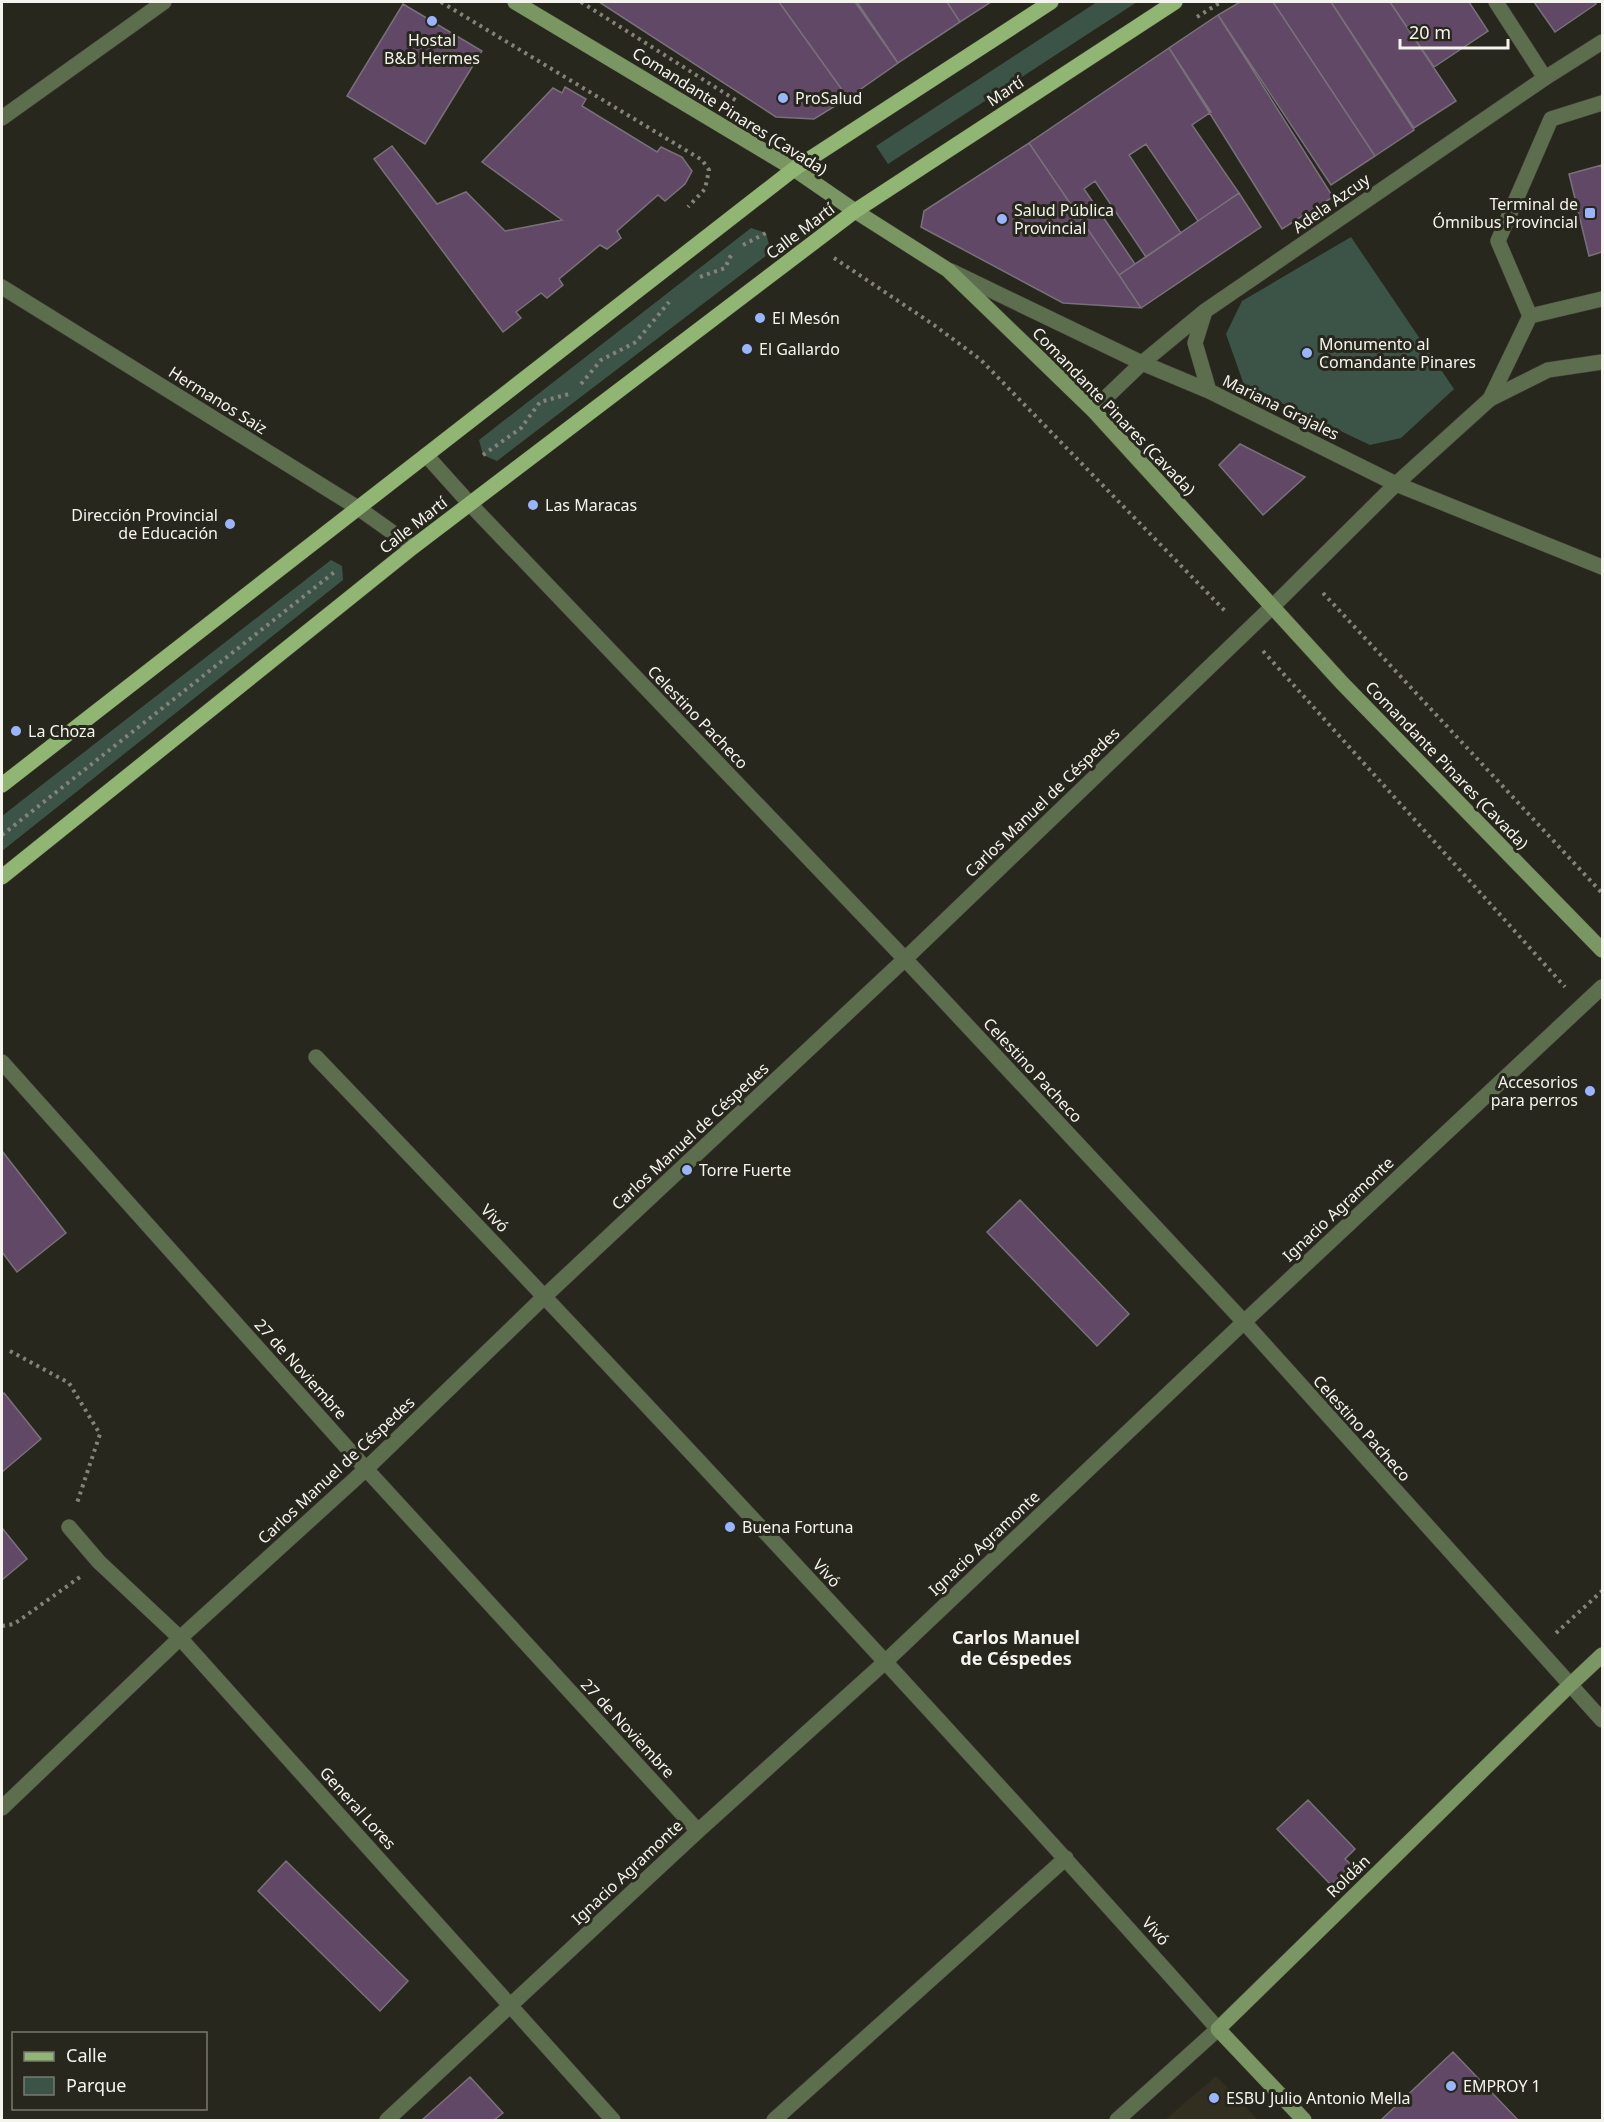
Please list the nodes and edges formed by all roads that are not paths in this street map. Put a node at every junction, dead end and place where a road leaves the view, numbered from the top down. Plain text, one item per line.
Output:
1 (164, 2) edge
2 (515, 2) edge
3 (1052, 2) edge
4 (1175, 2) edge
5 (1496, 2) edge
6 (1602, 42) edge
7 (1545, 78) junction
8 (1602, 103) edge
9 (2, 118) edge
10 (794, 170) junction
11 (855, 212) junction
12 (948, 270) junction
13 (2, 287) edge
14 (1602, 299) edge
15 (1205, 311) junction
16 (1530, 316) junction
17 (1602, 362) edge
18 (1142, 363) junction
19 (1209, 391) junction
20 (1490, 399) junction
21 (1093, 410) junction
22 (426, 455) junction
23 (1396, 483) junction
24 (470, 504) junction
25 (357, 508) junction
26 (413, 547) junction
27 (1602, 567) edge
28 (1273, 606) junction
29 (2, 785) edge
30 (2, 877) edge
31 (1602, 950) edge
32 (905, 959) junction
33 (1602, 987) edge
34 (316, 1057) dead end
35 (2, 1062) edge
36 (545, 1296) junction
37 (1244, 1323) junction
38 (366, 1469) junction
39 (69, 1527) road end
40 (180, 1638) junction
41 (1602, 1655) edge
42 (885, 1662) junction
43 (1570, 1685) junction
44 (1602, 1720) edge
45 (2, 1808) edge
46 (698, 1831) junction
47 (1066, 1858) junction
48 (511, 2005) junction
49 (1218, 2029) junction
50 (387, 2121) edge
51 (613, 2121) edge
52 (774, 2121) edge
53 (1117, 2121) edge
54 (1304, 2121) edge

1 - 9 street
2 - 10 main road, Comandante Pinares (Cavada)
3 - 10 main road
4 - 11 main road, Martí
5 - 7 street
6 - 7 street, Adela Azcuy
7 - 15 street, Adela Azcuy
8 - 16 street
10 - 11 main road, Comandante Pinares (Cavada)
10 - 22 main road
11 - 12 main road, Comandante Pinares (Cavada)
11 - 24 main road, Calle Martí
12 - 18 street, Mariana Grajales
12 - 21 main road, Comandante Pinares (Cavada)
13 - 25 street, Hermanos Saiz
14 - 16 street
15 - 18 street, Adela Azcuy
15 - 19 street
16 - 20 street
17 - 20 street
18 - 19 street, Mariana Grajales
18 - 21 street, Adela Azcuy
19 - 23 street, Mariana Grajales
20 - 23 street, Carlos Manuel de Céspedes
21 - 28 main road, Comandante Pinares (Cavada)
22 - 24 street, Celestino Pacheco
22 - 25 main road
23 - 27 street, Mariana Grajales
23 - 28 street, Carlos Manuel de Céspedes
24 - 26 main road, Calle Martí
24 - 32 street, Celestino Pacheco
25 - 26 street, Hermanos Saiz
25 - 29 main road
26 - 30 main road, Calle Martí
28 - 31 main road, Comandante Pinares (Cavada)
28 - 32 street, Carlos Manuel de Céspedes
32 - 36 street, Carlos Manuel de Céspedes
32 - 37 street, Celestino Pacheco
33 - 37 street, Ignacio Agramonte
34 - 36 street, Vivó
35 - 38 street, 27 de Noviembre
36 - 38 street, Carlos Manuel de Céspedes
36 - 42 street, Vivó
37 - 42 street, Ignacio Agramonte
37 - 43 street, Celestino Pacheco
38 - 40 street, Carlos Manuel de Céspedes
38 - 46 street, 27 de Noviembre
39 - 40 street, General Lores
40 - 45 street, Carlos Manuel de Céspedes
40 - 48 street, General Lores
41 - 43 main road, Roldán
42 - 46 street, Ignacio Agramonte
42 - 47 street, Vivó
43 - 44 street, Celestino Pacheco
43 - 49 main road, Roldán
46 - 48 street, Ignacio Agramonte
47 - 49 street, Vivó
47 - 52 street
48 - 50 street, Ignacio Agramonte
48 - 51 street, General Lores
49 - 53 street, Roldán
49 - 54 main road, Vivó

